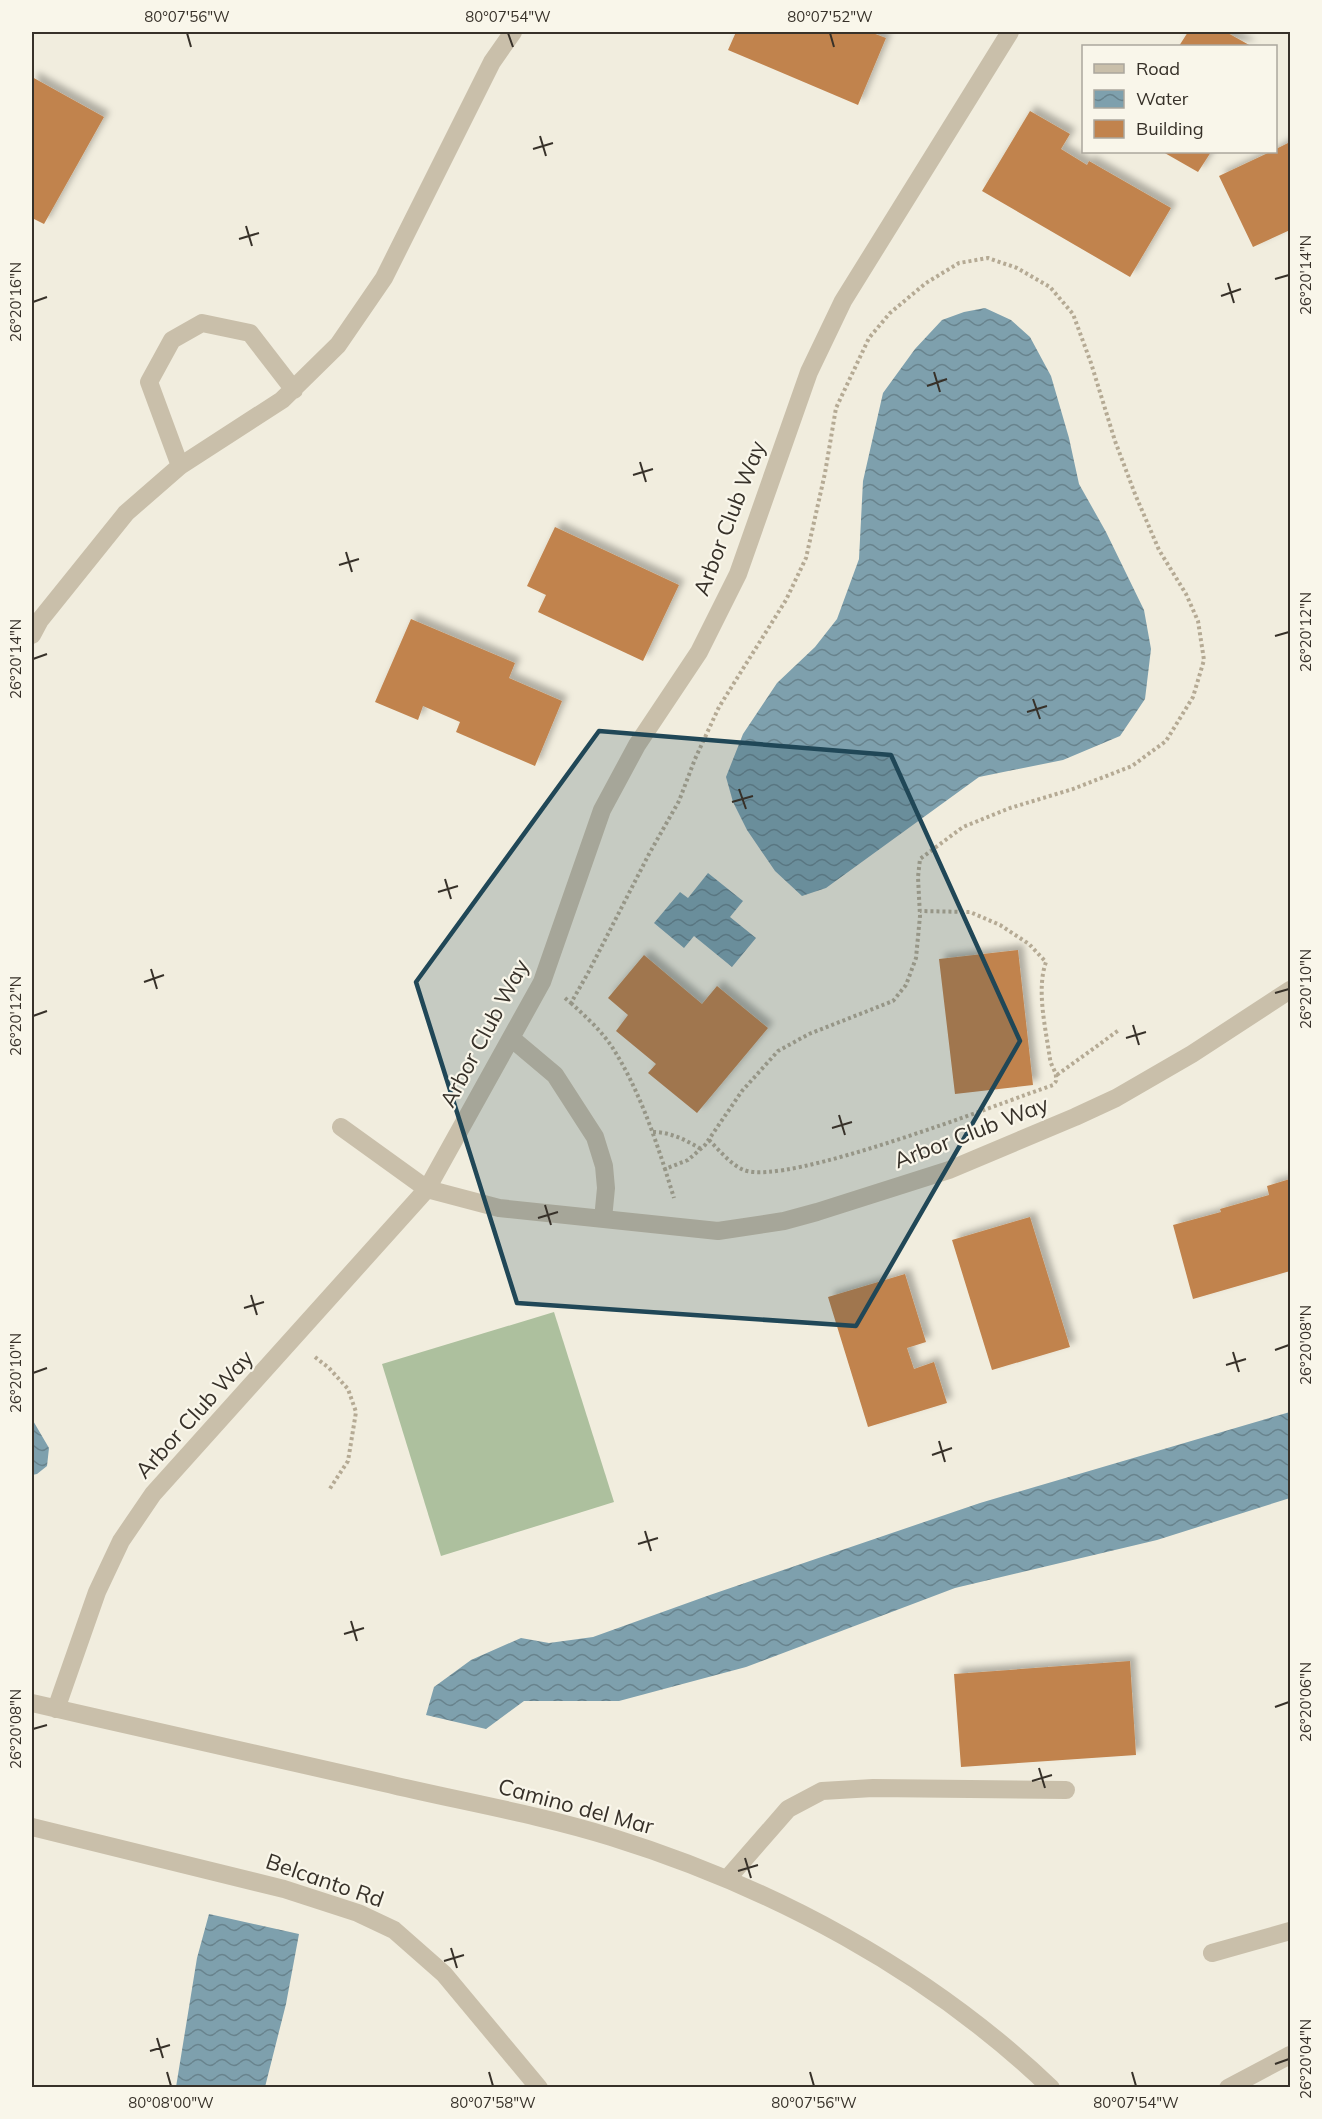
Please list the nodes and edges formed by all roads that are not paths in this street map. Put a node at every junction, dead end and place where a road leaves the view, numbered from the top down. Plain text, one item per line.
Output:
1 (513, 32) edge
2 (1010, 32) edge
3 (294, 390) junction
4 (180, 465) junction
5 (32, 635) edge
6 (1290, 990) edge
7 (511, 1038) junction
8 (342, 1127) dead end
9 (427, 1189) junction
10 (603, 1219) junction
11 (32, 1703) edge
12 (56, 1709) junction
13 (1066, 1790) dead end
14 (32, 1827) edge
15 (727, 1879) junction
16 (1290, 1931) edge
17 (1212, 1953) dead end
18 (1290, 2055) edge
19 (539, 2088) edge
20 (1051, 2088) edge
21 (1228, 2088) edge

1 - 3 street
2 - 7 street, Arbor Club Way
3 - 4 street
3 - 4 street
4 - 5 street
6 - 10 street, Arbor Club Way
7 - 9 street, Arbor Club Way
7 - 10 street
8 - 9 street
9 - 10 street, Arbor Club Way
9 - 12 street, Arbor Club Way
11 - 12 street, Camino del Mar
12 - 15 street, Camino del Mar
13 - 15 street
14 - 19 street, Belcanto Rd
15 - 20 street, Camino del Mar
16 - 17 street
18 - 21 street

